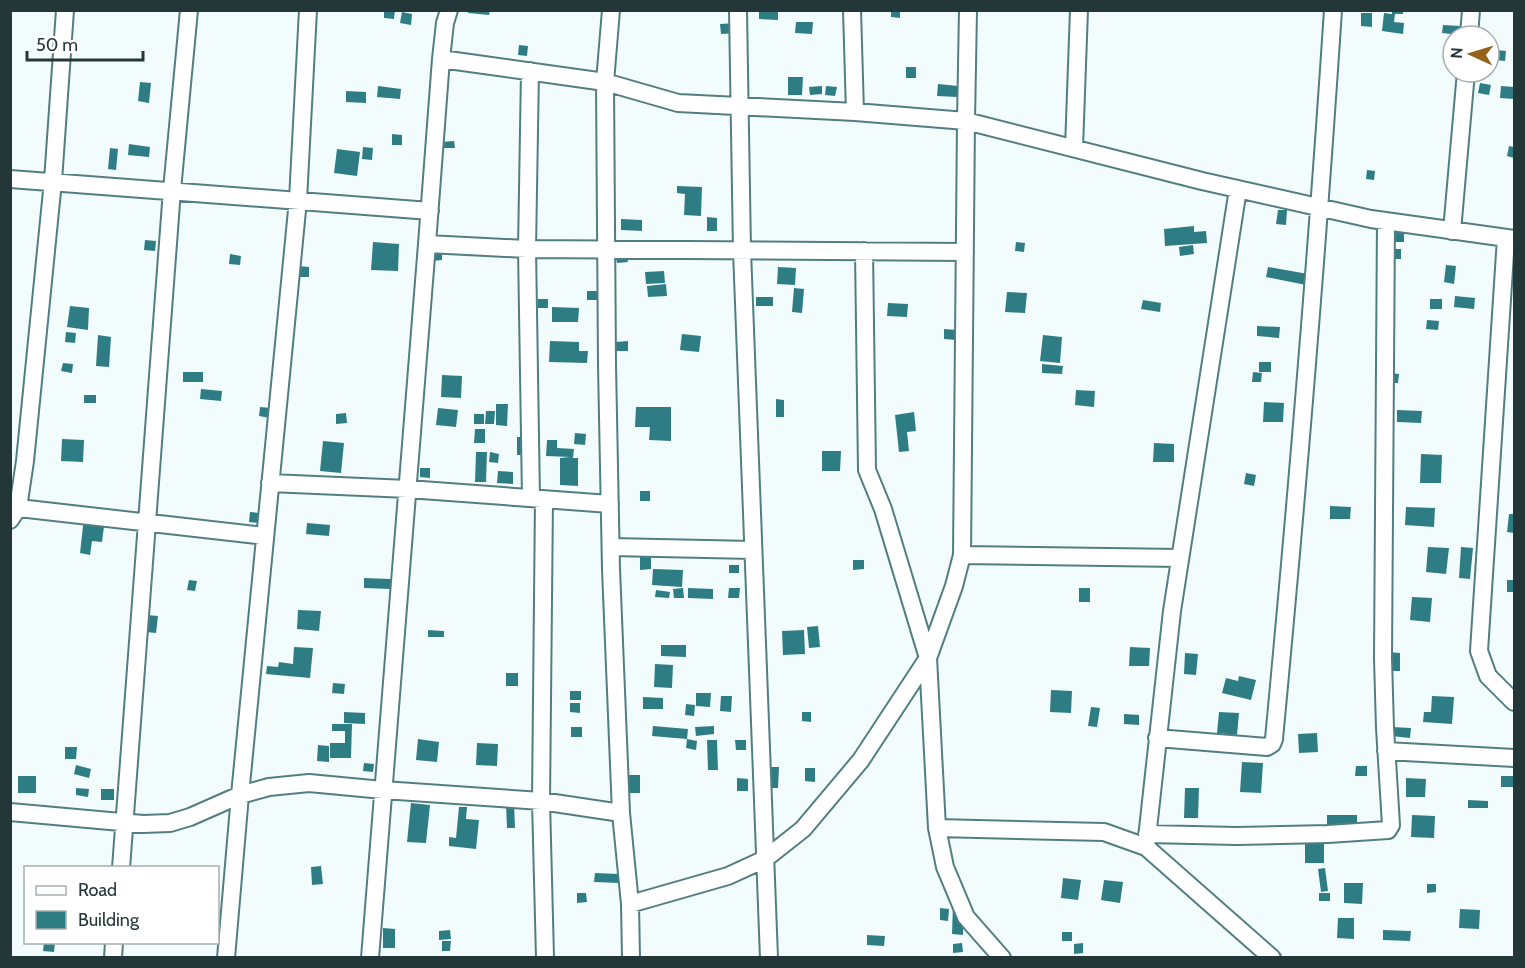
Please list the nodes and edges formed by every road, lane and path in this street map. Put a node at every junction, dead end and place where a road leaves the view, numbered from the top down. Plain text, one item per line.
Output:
1 (65, 10) edge
2 (189, 10) edge
3 (308, 10) edge
4 (449, 10) edge
5 (610, 10) edge
6 (738, 10) edge
7 (852, 10) edge
8 (968, 10) edge
9 (1079, 10) edge
10 (1333, 10) edge
11 (441, 59) junction
12 (530, 71) junction
13 (605, 82) junction
14 (1465, 84) edge
15 (739, 105) junction
16 (855, 112) junction
17 (966, 121) junction
18 (1074, 148) junction
19 (10, 179) edge
20 (53, 181) junction
21 (1238, 189) junction
22 (172, 190) junction
23 (297, 200) junction
24 (1320, 207) junction
25 (430, 211) junction
26 (1386, 221) junction
27 (1452, 231) junction
28 (1510, 239) edge
29 (427, 244) junction
30 (527, 249) junction
31 (606, 250) junction
32 (742, 251) junction
33 (864, 251) junction
34 (965, 252) junction
35 (270, 483) junction
36 (408, 489) junction
37 (538, 498) junction
38 (610, 504) junction
39 (13, 511) edge
40 (147, 521) junction
41 (265, 536) junction
42 (611, 547) junction
43 (753, 550) junction
44 (962, 555) junction
45 (1180, 558) junction
46 (928, 658) junction
47 (1515, 702) edge
48 (1158, 738) junction
49 (1386, 751) junction
50 (1515, 758) edge
51 (384, 790) junction
52 (240, 795) junction
53 (541, 801) junction
54 (10, 812) edge
55 (621, 813) junction
56 (125, 822) junction
57 (937, 828) junction
58 (1146, 840) junction
59 (765, 859) junction
60 (121, 866) edge
61 (630, 904) junction
62 (629, 955) edge
63 (226, 957) edge
64 (370, 957) edge
65 (545, 957) edge
66 (769, 957) edge
67 (1002, 957) edge
68 (1272, 957) edge

1 - 20 street
2 - 22 street
3 - 23 street
4 - 11 street
5 - 13 street
6 - 15 street
7 - 16 street
8 - 17 street
9 - 18 street
10 - 24 street
11 - 12 street
11 - 25 street
12 - 13 street
12 - 30 street
13 - 15 street
13 - 31 street
14 - 27 street
15 - 16 street
15 - 32 street
16 - 17 street
17 - 18 street
17 - 34 street
18 - 21 street
19 - 20 street
20 - 22 street
20 - 39 street
21 - 24 street
21 - 45 street
22 - 23 street
22 - 40 street
23 - 25 street
23 - 35 street
24 - 26 street
24 - 48 street
25 - 29 street
26 - 27 street
26 - 49 street
27 - 28 street
28 - 47 street
29 - 30 street
29 - 36 street
30 - 31 street
30 - 37 street
31 - 32 street
31 - 38 street
32 - 33 street
32 - 43 street
33 - 34 street
33 - 46 street
34 - 44 street
35 - 36 street
35 - 41 street
36 - 37 street
36 - 51 street
37 - 38 street
37 - 53 street
38 - 42 street
39 - 40 street
40 - 41 street
40 - 56 street
41 - 52 street
42 - 43 street
42 - 55 street
43 - 59 street
44 - 45 street
44 - 46 street
45 - 48 street
46 - 57 street
46 - 59 street
48 - 58 street
49 - 50 street
49 - 58 street
51 - 52 street
51 - 53 street
51 - 64 street
52 - 56 street
52 - 63 street
53 - 55 street
53 - 65 street
54 - 56 street
55 - 61 street
56 - 60 street
57 - 58 street
57 - 67 street
58 - 68 street
59 - 61 street
59 - 66 street
61 - 62 street

